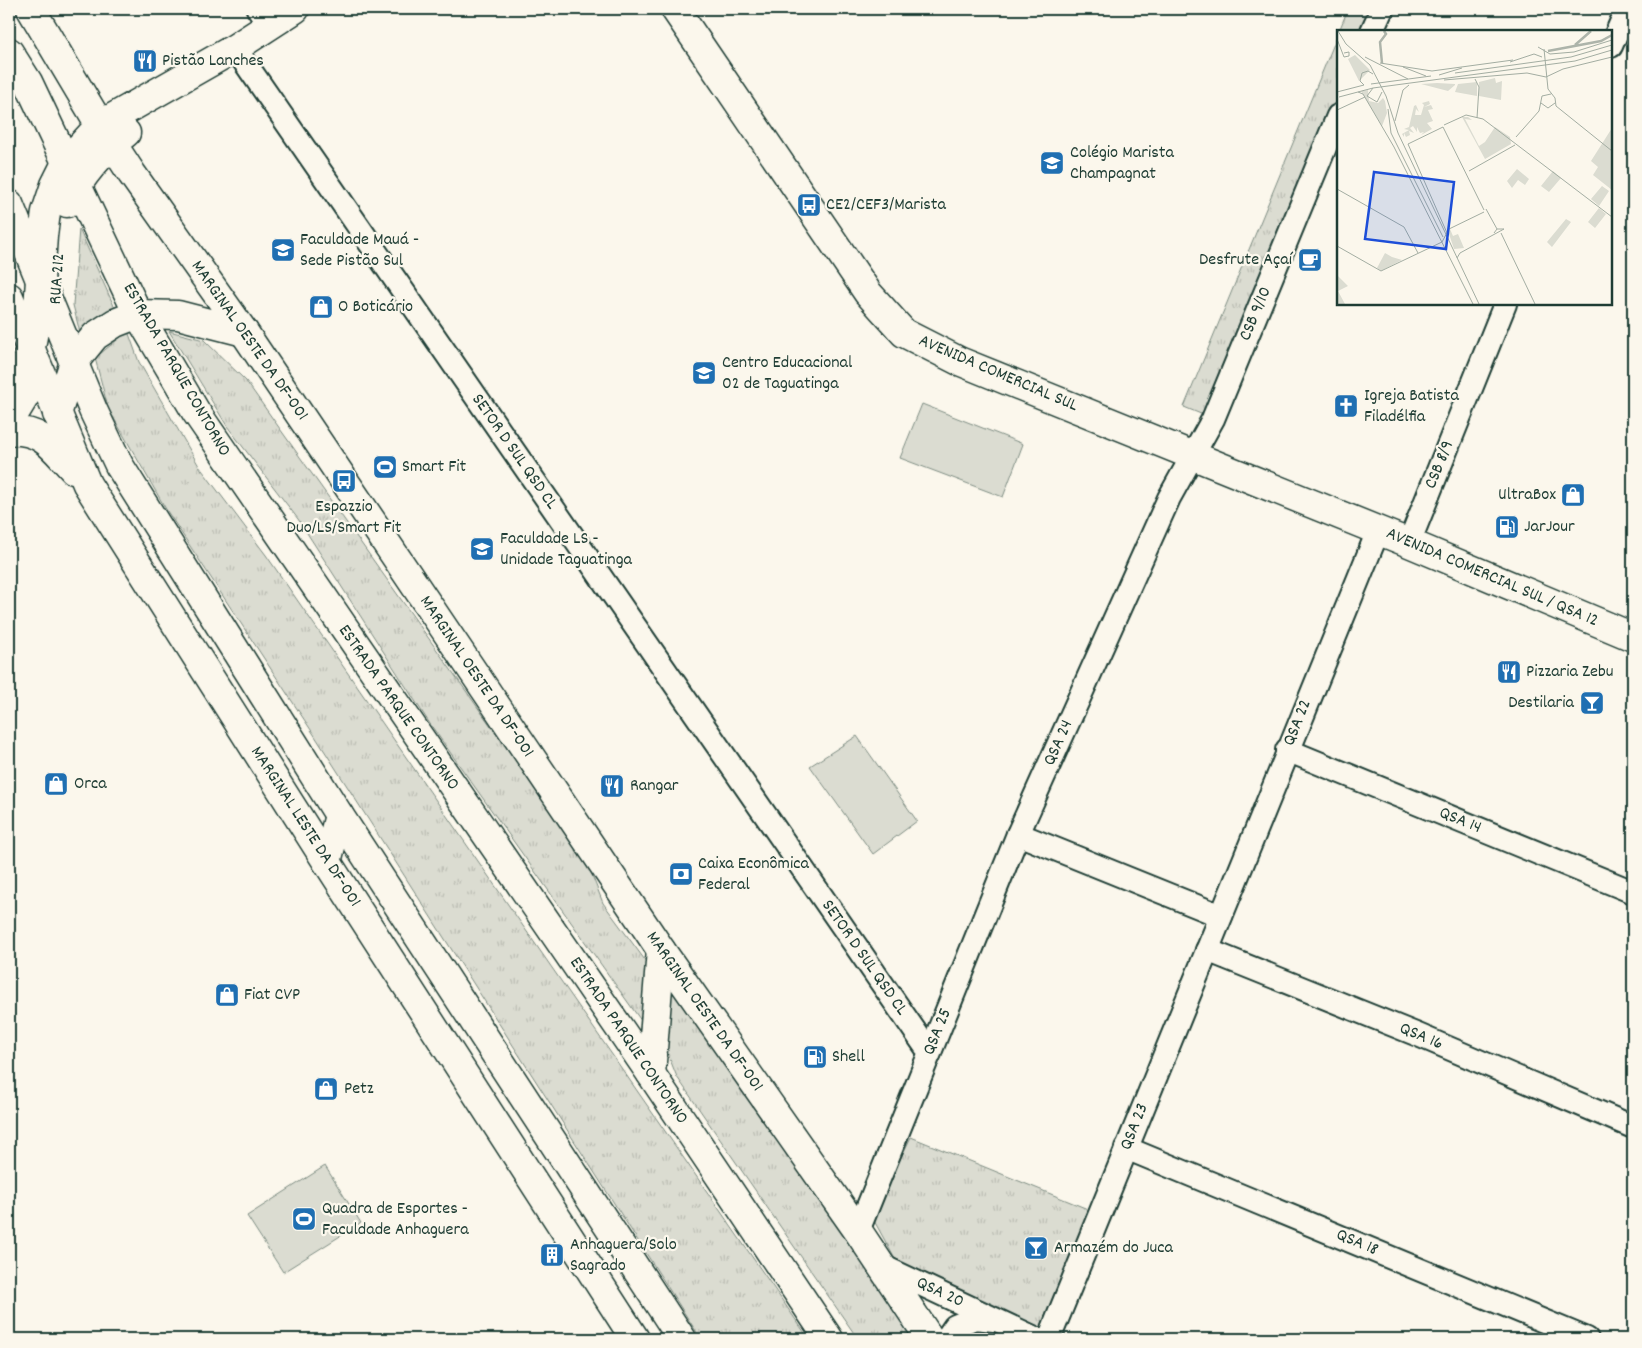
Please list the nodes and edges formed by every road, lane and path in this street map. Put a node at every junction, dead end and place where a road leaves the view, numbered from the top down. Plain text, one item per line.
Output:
1 (30, 9) edge
2 (295, 9) edge
3 (675, 9) edge
4 (1382, 9) edge
5 (1627, 9) edge
6 (264, 17) edge
7 (1372, 30) edge
8 (1612, 44) edge
9 (235, 48) junction
10 (9, 52) edge
11 (1336, 130) edge
12 (106, 134) junction
13 (72, 172) junction
14 (9, 204) edge
15 (41, 280) junction
16 (9, 297) edge
17 (1504, 305) edge
18 (55, 314) junction
19 (138, 314) junction
20 (244, 332) junction
21 (35, 359) junction
22 (74, 362) junction
23 (9, 396) edge
24 (57, 414) junction
25 (9, 419) edge
26 (9, 431) edge
27 (1193, 456) junction
28 (87, 484) junction
29 (1378, 531) junction
30 (1409, 543) junction
31 (1633, 637) edge
32 (1287, 750) junction
33 (339, 815) junction
34 (1018, 834) junction
35 (327, 862) junction
36 (1633, 892) edge
37 (1221, 916) junction
38 (661, 950) junction
39 (1207, 950) junction
40 (930, 1053) junction
41 (651, 1074) junction
42 (1633, 1127) edge
43 (1126, 1148) junction
44 (858, 1231) junction
45 (882, 1266) junction
46 (997, 1320) junction
47 (635, 1339) edge
48 (682, 1339) edge
49 (830, 1339) edge
50 (930, 1339) edge
51 (946, 1339) edge
52 (1037, 1339) edge
53 (1049, 1339) edge
54 (1587, 1339) edge

1 - 12 main road, MARGINAL OESTE DA DF-001
2 - 6 main road, RUA 212
3 - 27 main road, AVENIDA COMERCIAL SUL
4 - 7 street
5 - 8 street
6 - 9 main road, RUA 212
9 - 12 main road, RUA 212
9 - 40 street, SETOR D SUL QSD CL
10 - 13 main road, ESTRADA PARQUE CONTORNO
11 - 27 street, CSB 9/10
12 - 13 main road, RUA 212
12 - 20 main road, MARGINAL OESTE DA DF-001
13 - 15 main road, RUA 212
13 - 18 main road, RUA 212
13 - 19 main road, ESTRADA PARQUE CONTORNO
14 - 15 main road
15 - 18 main road
15 - 21 main road, RUA 212
16 - 21 main road, MARGINAL LESTE DA DF-001
17 - 30 street, CSB 8/9
18 - 21 main road, RUA 212
18 - 22 main road
19 - 20 main road
19 - 22 main road
19 - 41 main road, ESTRADA PARQUE CONTORNO
20 - 38 main road, MARGINAL OESTE DA DF-001
21 - 23 main road, RUA 212
21 - 24 main road, MARGINAL LESTE DA DF-001
21 - 25 main road, RUA 212
22 - 24 main road
22 - 33 main road
24 - 28 main road, MARGINAL LESTE DA DF-001
26 - 28 main road
27 - 29 main road, AVENIDA COMERCIAL SUL
27 - 34 street, QSA 24
28 - 35 main road, MARGINAL LESTE DA DF-001
29 - 30 main road, AVENIDA COMERCIAL SUL / QSA 12
29 - 32 street, QSA 22
30 - 31 main road, AVENIDA COMERCIAL SUL / QSA 12
32 - 36 street, QSA 14
32 - 37 street, QSA 22
33 - 35 main road
33 - 48 main road
34 - 37 street
34 - 40 street, QSA 25
35 - 47 main road, MARGINAL LESTE DA DF-001
37 - 39 street, QSA 23
38 - 41 main road
38 - 44 main road, MARGINAL OESTE DA DF-001
39 - 42 street, QSA 16
39 - 43 street, QSA 23
40 - 44 street, QSA 25
41 - 49 main road, ESTRADA PARQUE CONTORNO
43 - 53 street, QSA 23
43 - 54 street, QSA 18
44 - 45 main road, MARGINAL OESTE DA DF-001
45 - 46 street, QSA 20
45 - 50 main road, MARGINAL OESTE DA DF-001
46 - 51 street, QSA 20
46 - 52 street, QSA 20

